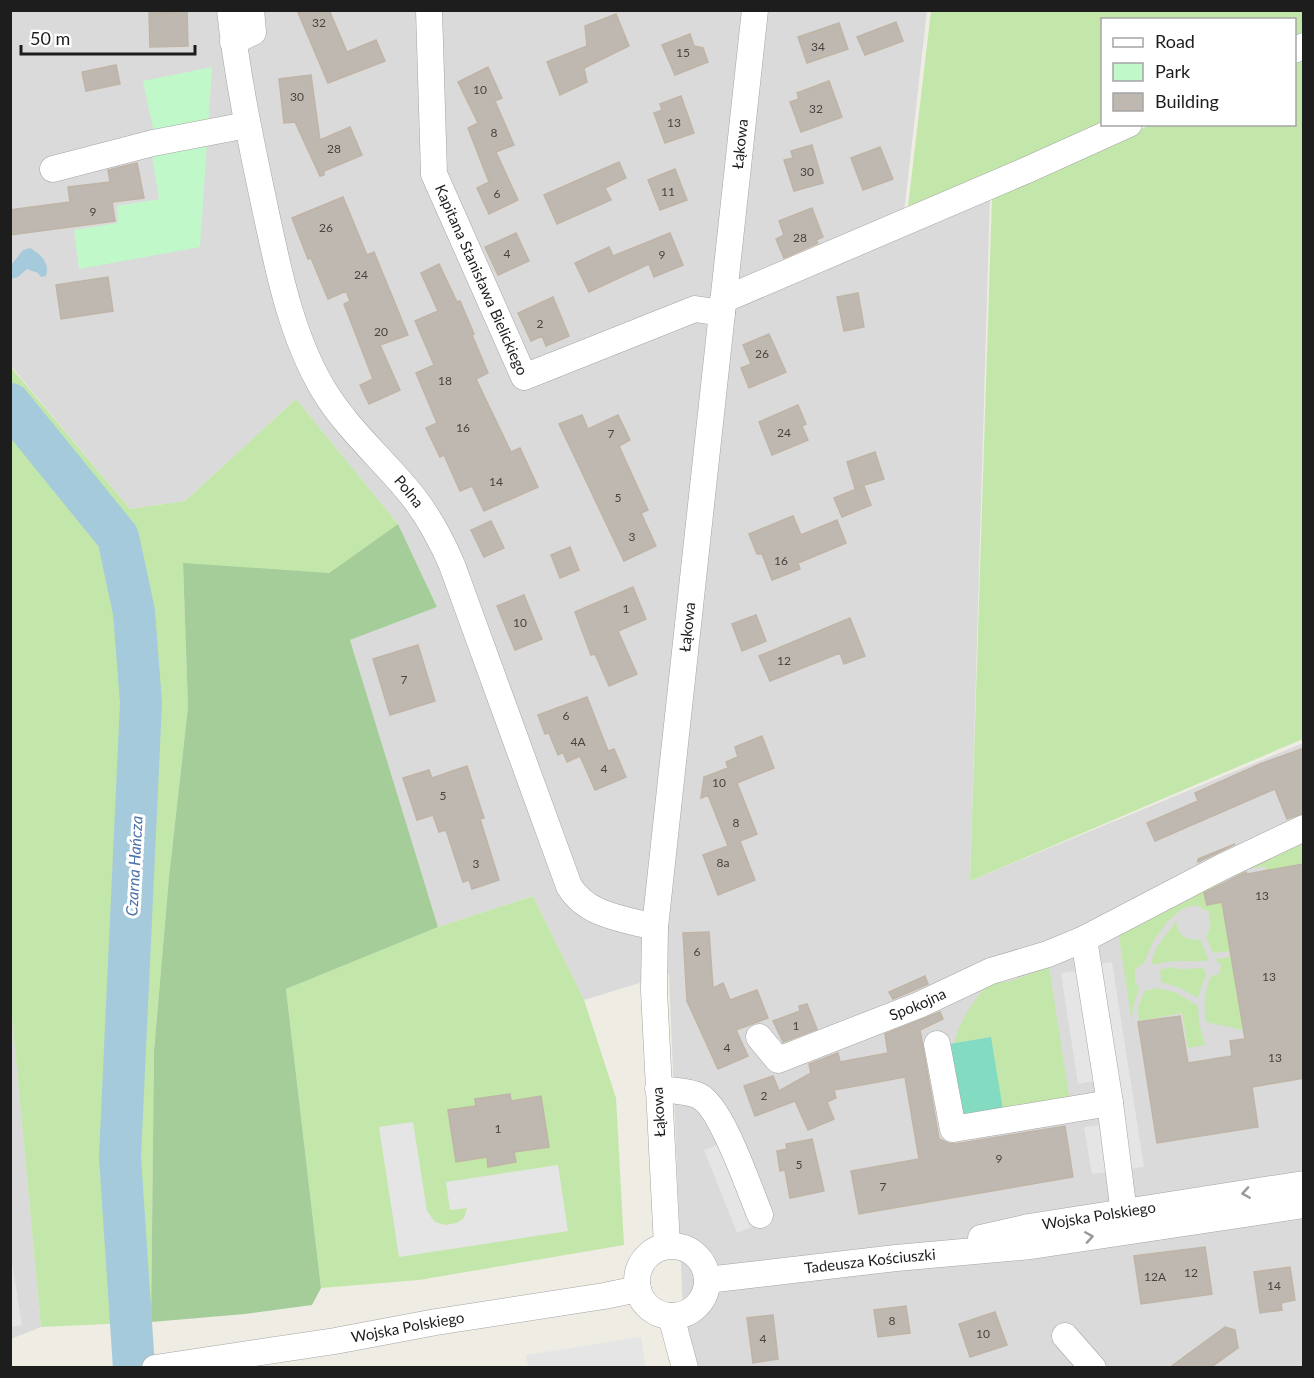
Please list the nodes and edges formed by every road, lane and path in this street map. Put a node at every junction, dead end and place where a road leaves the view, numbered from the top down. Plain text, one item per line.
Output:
1 (230, 10) edge
2 (251, 10) edge
3 (429, 10) edge
4 (755, 10) edge
5 (233, 42) junction
6 (247, 125) junction
7 (1124, 126) edge
8 (53, 169) dead end
9 (723, 307) junction
10 (1304, 828) edge
11 (655, 927) junction
12 (1084, 939) junction
13 (759, 1037) dead end
14 (937, 1044) dead end
15 (658, 1089) junction
16 (1110, 1103) junction
17 (1304, 1184) edge
18 (1304, 1205) edge
19 (1124, 1213) junction
20 (760, 1215) dead end
21 (667, 1246) junction
22 (1031, 1246) joint
23 (896, 1258) junction
24 (707, 1280) junction
25 (638, 1288) junction
26 (671, 1316) junction
27 (1065, 1336) dead end
28 (251, 1361) edge
29 (167, 1366) edge
30 (685, 1368) edge
31 (1093, 1368) edge

1 - 5 street, Polna
2 - 5 street
3 - 9 street, Kapitana Stanisława Bielickiego
4 - 9 street, Łąkowa
5 - 6 street, Polna
6 - 8 street
6 - 11 street, Polna
7 - 9 street
9 - 11 street, Łąkowa
10 - 12 street, Spokojna
11 - 15 street, Łąkowa
12 - 13 street, Spokojna
12 - 16 street
14 - 16 street
15 - 20 street
15 - 21 street, Łąkowa
16 - 19 street
17 -> 19 street, Wojska Polskiego
22 -> 18 street, Wojska Polskiego
19 - 23 street, Wojska Polskiego
21 - 24 street
21 - 25 street
22 - 23 street, Tadeusza Kościuszki
23 - 24 street, Tadeusza Kościuszki
24 - 26 street
25 - 26 street
25 - 28 street, Wojska Polskiego
26 - 30 street
27 - 31 street
28 - 29 street, Wojska Polskiego

